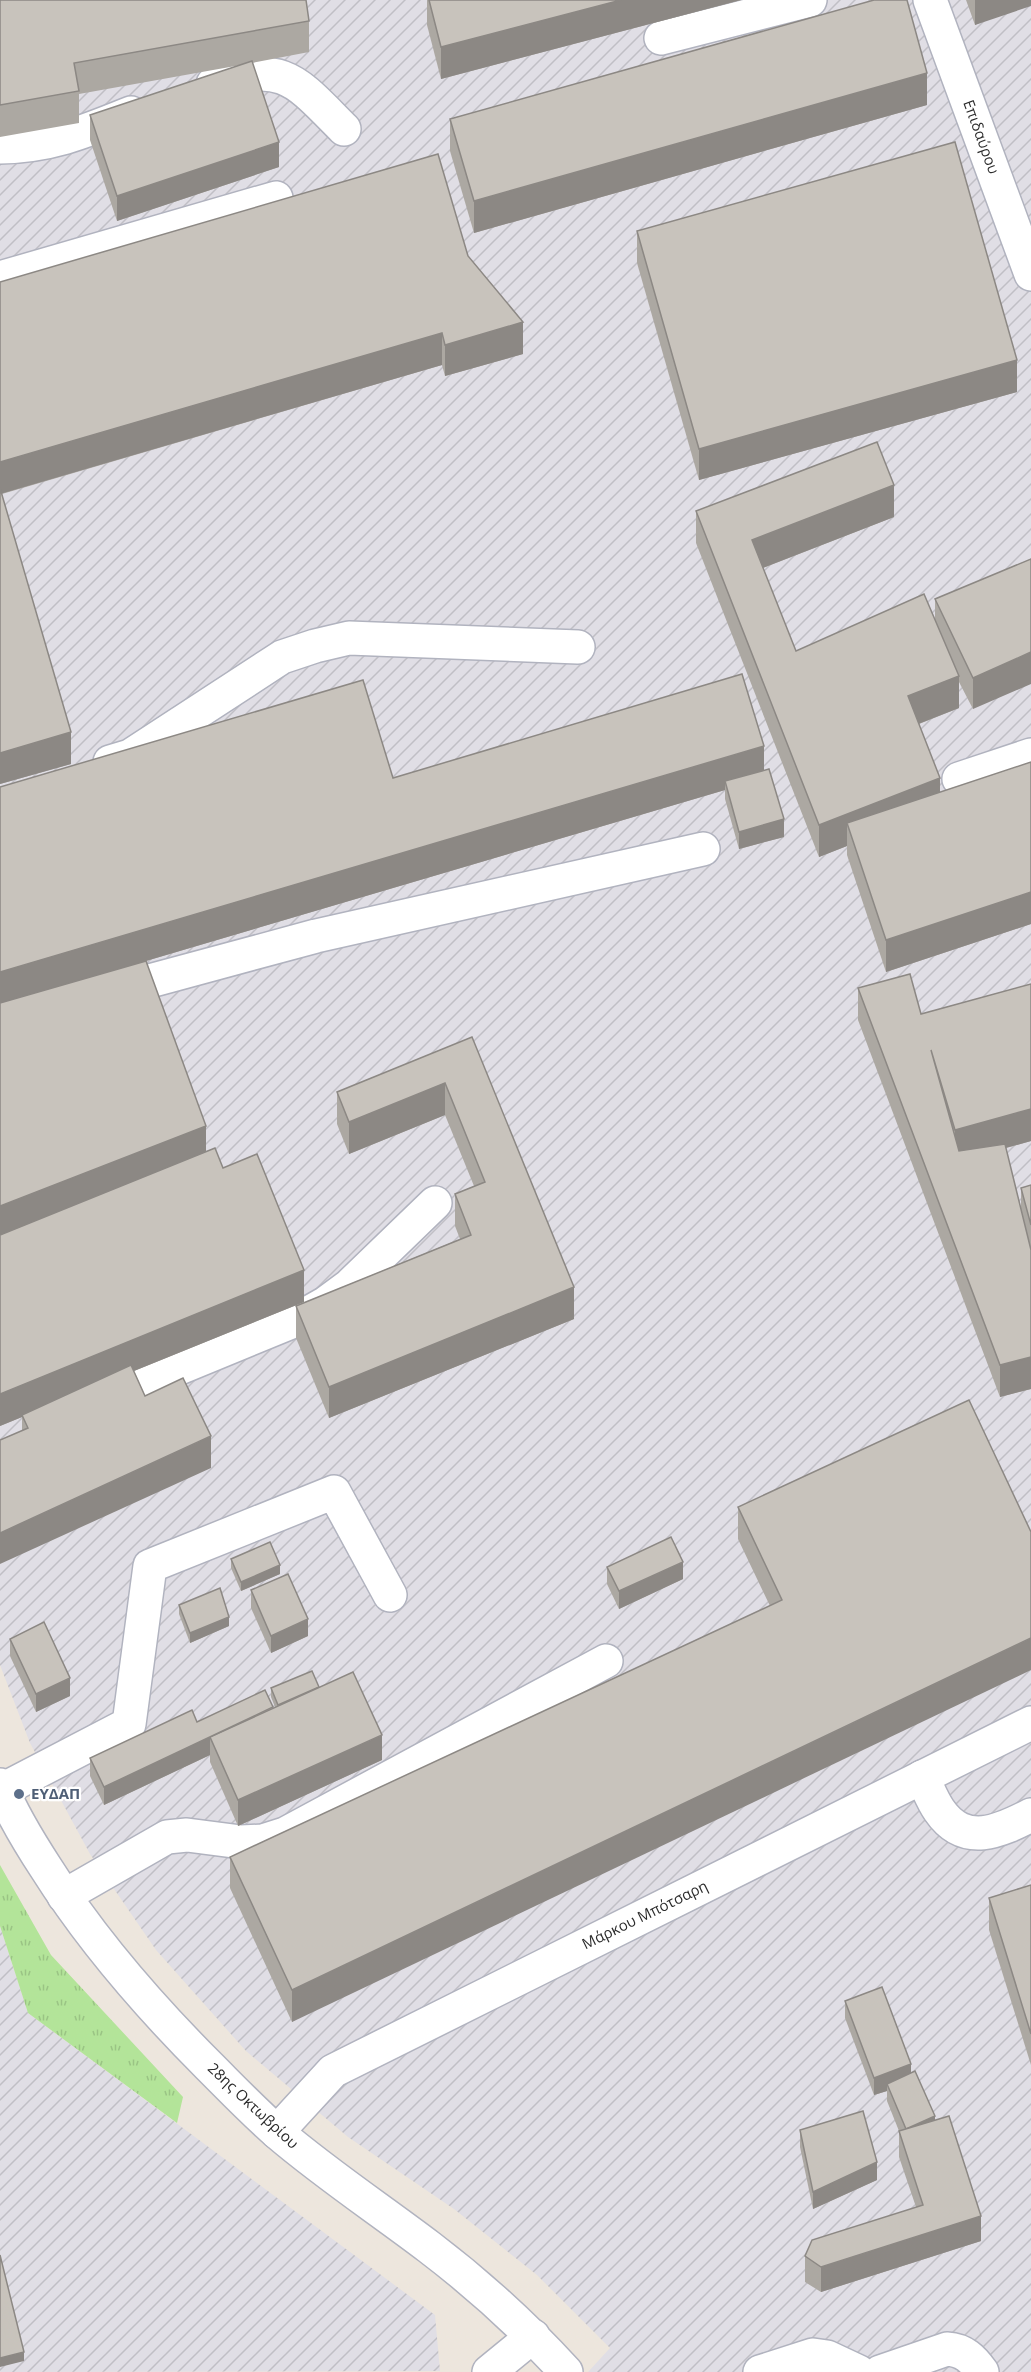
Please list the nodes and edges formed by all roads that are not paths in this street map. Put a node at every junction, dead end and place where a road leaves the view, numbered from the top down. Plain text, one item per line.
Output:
1 (810, 0) edge
2 (930, 0) edge
3 (660, 38) dead end
4 (186, 93) edge
5 (154, 104) edge
6 (344, 129) dead end
7 (0, 147) edge
8 (276, 198) dead end
9 (1031, 274) edge
10 (0, 278) edge
11 (578, 647) dead end
12 (1031, 755) edge
13 (87, 770) edge
14 (959, 779) dead end
15 (703, 849) dead end
16 (78, 1000) edge
17 (435, 1203) dead end
18 (77, 1410) edge
19 (390, 1595) dead end
20 (606, 1661) dead end
21 (1031, 1723) edge
22 (922, 1777) junction
23 (1, 1787) edge
24 (1031, 1815) edge
25 (64, 1896) junction
26 (277, 2132) junction
27 (533, 2336) junction
28 (489, 2372) edge
29 (566, 2372) edge
30 (760, 2372) edge
31 (859, 2372) edge
32 (880, 2372) edge
33 (982, 2372) edge

1 - 3 street
2 - 9 street, Επιδαύρου
4 - 6 street
5 - 7 street
8 - 10 street
11 - 13 street
12 - 14 street
15 - 16 street
17 - 18 street
19 - 23 street
20 - 25 street
21 - 22 street, Μάρκου Μπότσαρη
22 - 24 street
22 - 26 street, Μάρκου Μπότσαρη
23 - 25 street, 28ης Οκτωβρίου
25 - 26 street, 28ης Οκτωβρίου
26 - 27 street, 28ης Οκτωβρίου
27 - 28 street
27 - 29 street, 28ης Οκτωβρίου
30 - 31 street
32 - 33 street

